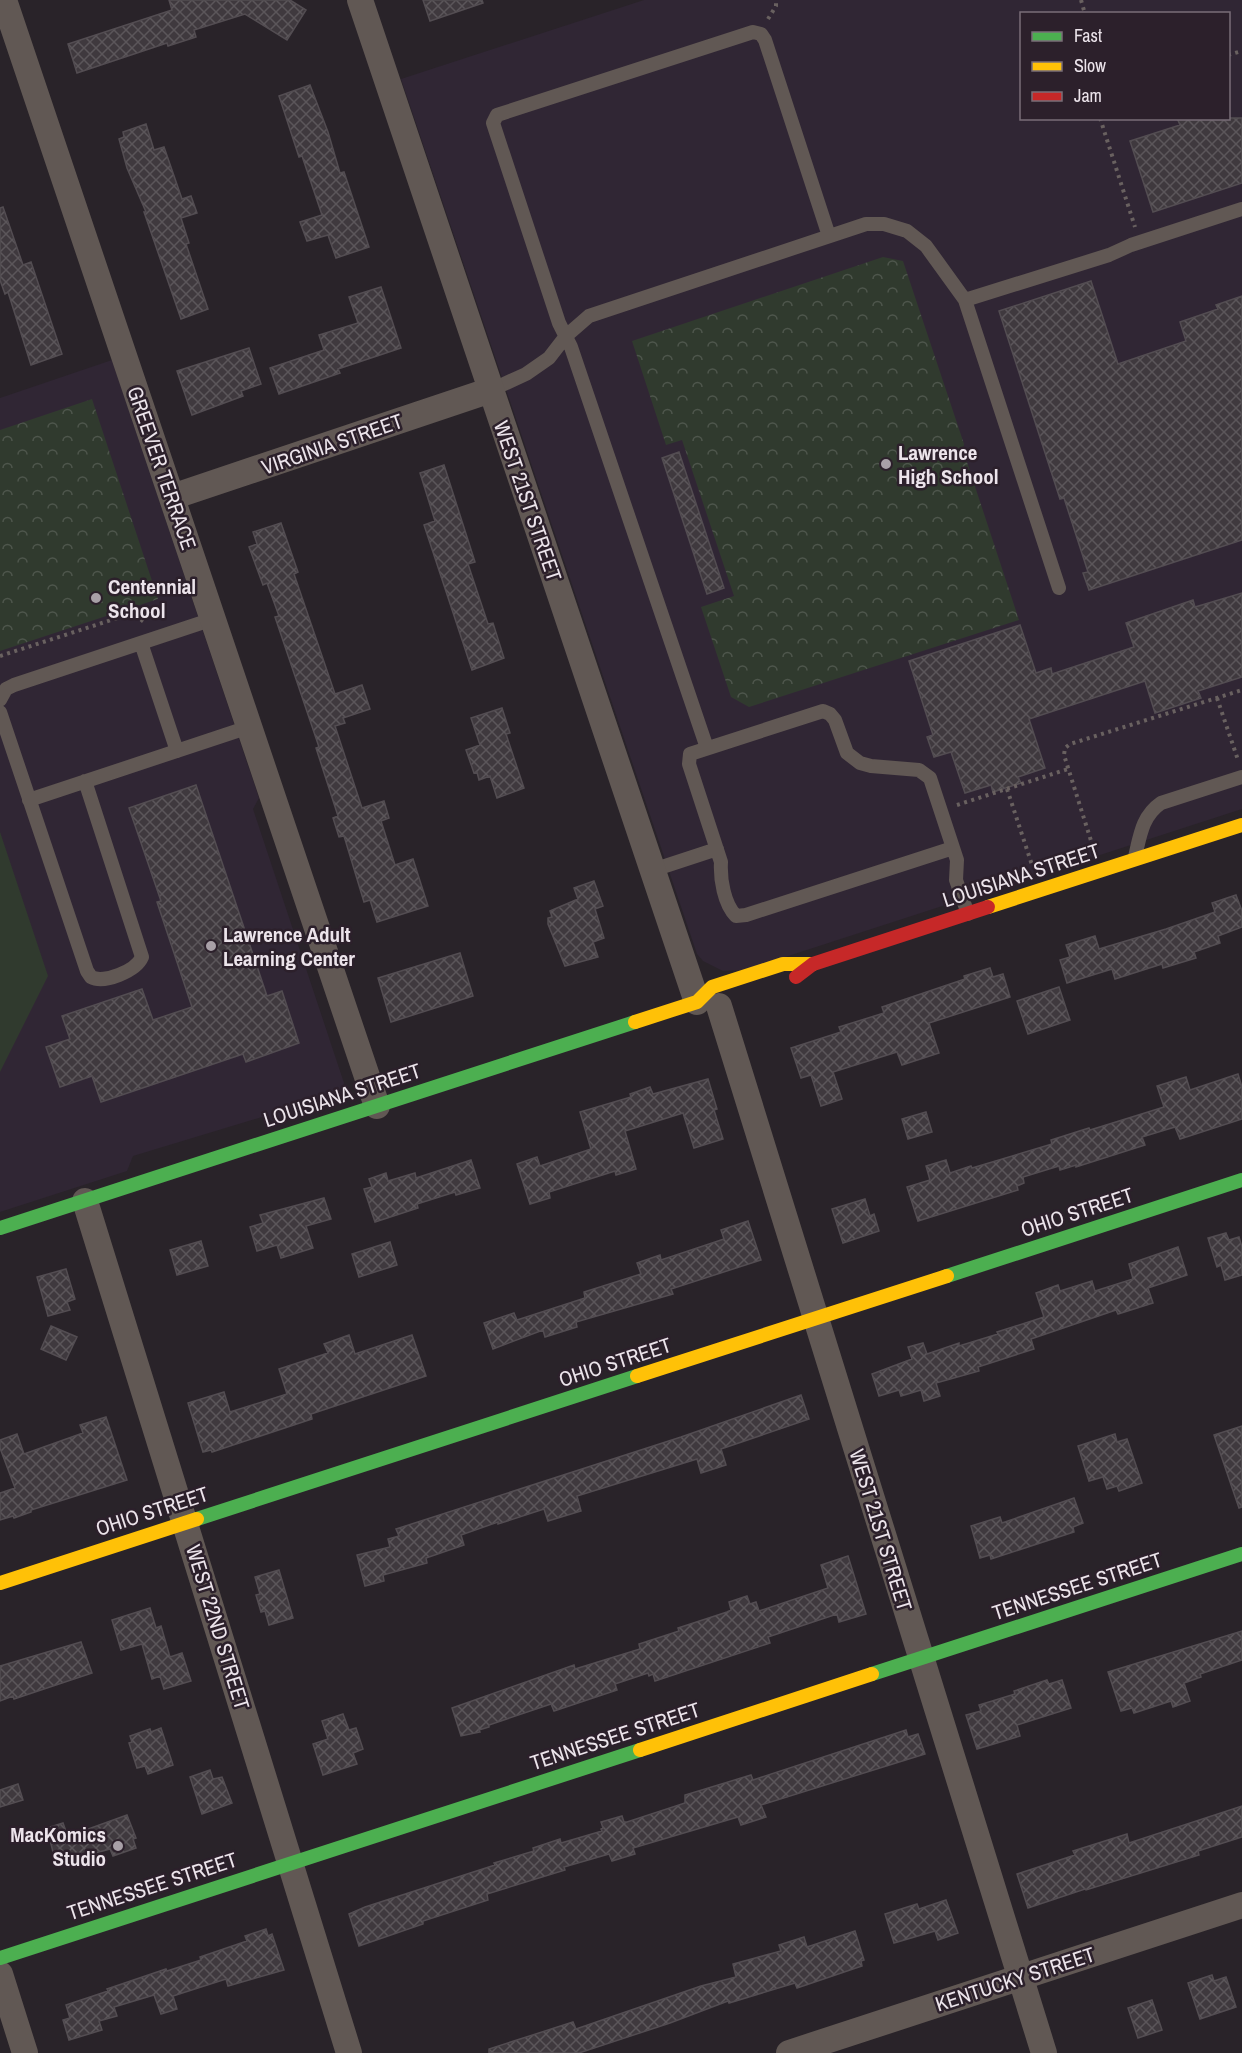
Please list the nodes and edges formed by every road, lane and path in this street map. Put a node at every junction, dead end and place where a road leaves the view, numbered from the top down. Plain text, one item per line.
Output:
1 (4, 0) edge
2 (360, 0) edge
3 (776, 0) edge
4 (768, 19) dead end
5 (1101, 120) edge
6 (1242, 209) edge
7 (829, 236) junction
8 (1140, 242) junction
9 (964, 300) junction
10 (566, 336) junction
11 (491, 390) junction
12 (172, 497) junction
13 (1059, 588) dead end
14 (213, 619) junction
15 (152, 620) dead end
16 (141, 643) junction
17 (0, 656) edge
18 (1242, 690) edge
19 (1217, 698) junction
20 (0, 700) edge
21 (0, 712) edge
22 (249, 727) junction
23 (707, 748) junction
24 (177, 751) junction
25 (1068, 769) junction
26 (1241, 770) edge
27 (85, 781) junction
28 (1008, 789) junction
29 (29, 800) junction
30 (954, 806) dead end
31 (1242, 825) edge
32 (953, 848) junction
33 (1096, 854) dead end
34 (719, 856) junction
35 (1134, 860) junction
36 (653, 870) junction
37 (1035, 874) dead end
38 (968, 914) junction
39 (813, 964) junction
40 (780, 986) dead end
41 (717, 1003) junction
42 (377, 1106) junction
43 (1242, 1180) edge
44 (85, 1201) junction
45 (0, 1228) edge
46 (816, 1318) junction
47 (185, 1523) junction
48 (1242, 1554) edge
49 (0, 1583) edge
50 (921, 1658) junction
51 (291, 1863) junction
52 (1242, 1905) edge
53 (0, 1958) edge
54 (0, 1974) edge
55 (1020, 1978) junction
56 (24, 2053) edge
57 (349, 2053) edge
58 (789, 2053) edge
59 (1044, 2053) edge

1 - 12 street, GREEVER TERRACE
2 - 11 street, WEST 21ST STREET
3 - 4 path
5 - 8 path
6 - 8 lane
7 - 9 lane
7 - 10 lane
7 - 10 lane
8 - 9 lane
9 - 13 lane
10 - 11 lane
10 - 23 lane
11 - 12 street, VIRGINIA STREET
11 - 36 street, WEST 21ST STREET
12 - 14 street, GREEVER TERRACE
14 - 16 lane
14 - 22 street, GREEVER TERRACE
15 - 17 path
16 - 20 lane
16 - 24 lane
18 - 19 path
19 - 25 path
19 - 26 path
21 - 29 lane
22 - 24 lane
22 - 42 street, GREEVER TERRACE
23 - 32 lane
23 - 34 lane
24 - 27 lane
25 - 28 path
25 - 33 path
26 - 35 lane
27 - 29 lane
27 - 29 lane
28 - 30 path
28 - 37 path
31 - 35 street, LOUISIANA STREET
32 - 34 lane
32 - 38 lane
34 - 36 lane
35 - 38 street, LOUISIANA STREET
36 - 41 street, WEST 21ST STREET
38 - 39 street, LOUISIANA STREET
39 - 40 street, LOUISIANA STREET
39 - 41 street, LOUISIANA STREET
41 - 42 street, LOUISIANA STREET
41 - 46 street, WEST 21ST STREET
42 - 44 street, LOUISIANA STREET
43 - 46 street, OHIO STREET
44 - 45 street, LOUISIANA STREET
44 - 47 street, WEST 22ND STREET
46 - 47 street, OHIO STREET
46 - 50 street, WEST 21ST STREET
47 - 49 street, OHIO STREET
47 - 51 street, WEST 22ND STREET
48 - 50 street, TENNESSEE STREET
50 - 51 street, TENNESSEE STREET
50 - 55 street, WEST 21ST STREET
51 - 53 street, TENNESSEE STREET
51 - 57 street, WEST 22ND STREET
52 - 55 street, KENTUCKY STREET
54 - 56 street
55 - 58 street, KENTUCKY STREET
55 - 59 street, WEST 21ST STREET

